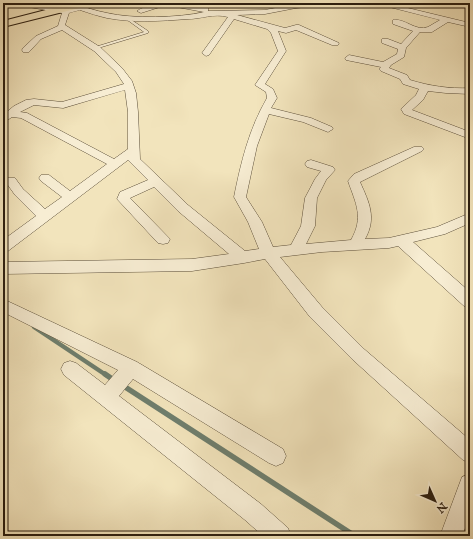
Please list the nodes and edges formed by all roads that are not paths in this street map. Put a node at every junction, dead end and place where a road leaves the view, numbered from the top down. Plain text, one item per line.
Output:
1 (18, 3) edge
2 (201, 3) edge
3 (282, 3) edge
4 (325, 3) edge
5 (378, 3) edge
6 (411, 3) edge
7 (297, 5) edge
8 (72, 8) edge
9 (141, 11) dead end
10 (207, 11) junction
11 (259, 12) junction
12 (427, 14) junction
13 (233, 15) junction
14 (449, 16) junction
15 (470, 17) edge
16 (127, 18) junction
17 (396, 22) dead end
18 (253, 23) junction
19 (461, 23) junction
20 (3, 24) edge
21 (470, 25) edge
22 (63, 27) junction
23 (270, 28) junction
24 (420, 30) junction
25 (431, 36) dead end
26 (385, 41) dead end
27 (335, 43) dead end
28 (96, 48) junction
29 (402, 48) junction
30 (26, 50) dead end
31 (206, 53) dead end
32 (349, 58) dead end
33 (385, 65) junction
34 (129, 86) junction
35 (424, 88) junction
36 (470, 91) edge
37 (265, 110) junction
38 (6, 117) edge
39 (328, 129) dead end
40 (470, 136) edge
41 (418, 149) dead end
42 (134, 150) junction
43 (115, 164) junction
44 (311, 164) dead end
45 (45, 178) dead end
46 (11, 180) dead end
47 (155, 182) junction
48 (70, 197) junction
49 (44, 216) junction
50 (470, 218) edge
51 (163, 239) dead end
52 (401, 240) junction
53 (355, 245) junction
54 (3, 247) edge
55 (296, 250) junction
56 (268, 253) junction
57 (244, 258) junction
58 (3, 268) edge
59 (470, 301) edge
60 (3, 305) edge
61 (70, 369) dead end
62 (128, 371) junction
63 (109, 394) junction
64 (470, 453) edge
65 (276, 456) dead end
66 (470, 486) edge
67 (280, 536) edge
68 (451, 536) edge

1 - 8 street
2 - 10 street
3 - 7 street
4 - 7 street
5 - 12 street
6 - 12 street
7 - 11 street
8 - 16 street
8 - 20 main road
8 - 22 street
9 - 10 street
10 - 13 street
10 - 16 street
11 - 13 street
11 - 18 street
12 - 14 street
13 - 18 street
13 - 31 street
14 - 19 street
14 - 24 street
15 - 19 street
16 - 28 lane
17 - 24 street
18 - 23 street
19 - 21 street
22 - 28 street
22 - 30 street
23 - 27 street
23 - 37 street
24 - 25 street
24 - 29 street
26 - 29 street
28 - 34 street
29 - 33 street
32 - 33 street
33 - 35 street
34 - 38 street
34 - 42 street
35 - 36 street
35 - 40 street
37 - 39 street
37 - 56 street
38 - 43 street
41 - 53 street
42 - 43 street
42 - 47 street
43 - 48 street
44 - 55 street
45 - 48 street
46 - 49 street
47 - 51 street
47 - 57 street
48 - 49 street
49 - 54 street
50 - 52 street
52 - 53 street
52 - 59 street
53 - 55 street
55 - 56 street
56 - 57 street
56 - 64 street
57 - 58 street
60 - 62 street
61 - 63 street
62 - 63 street
62 - 65 street
63 - 67 street
66 - 68 street

